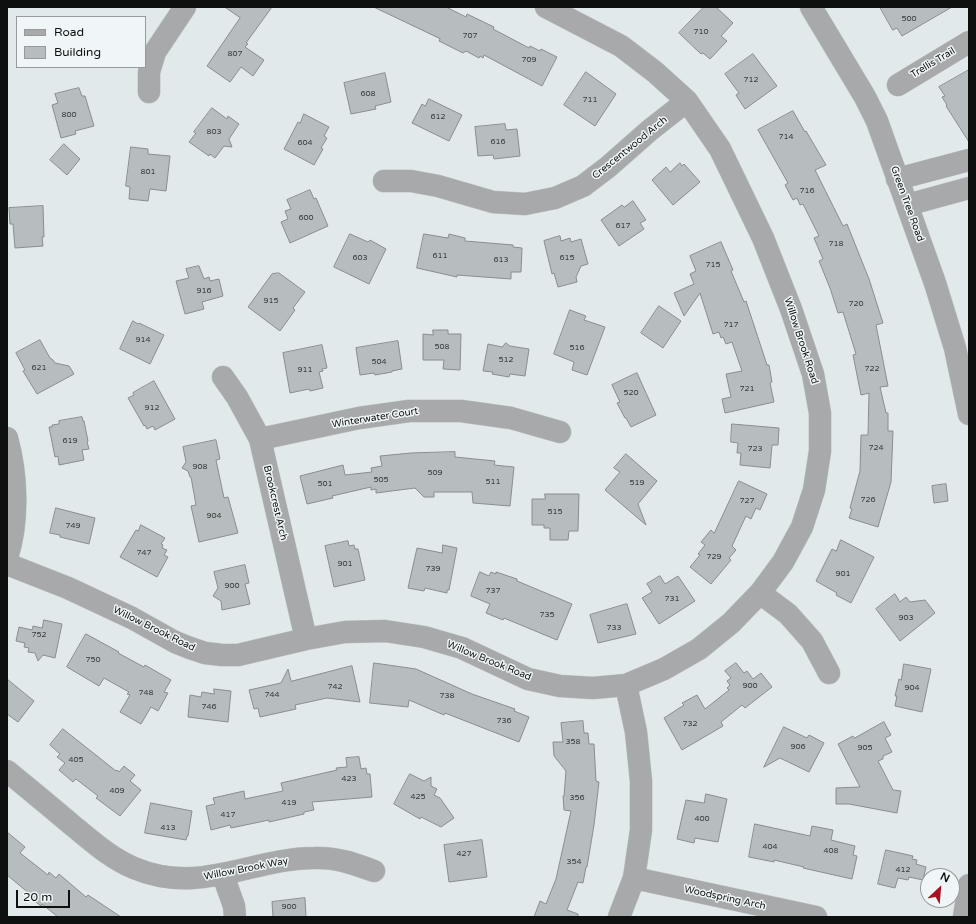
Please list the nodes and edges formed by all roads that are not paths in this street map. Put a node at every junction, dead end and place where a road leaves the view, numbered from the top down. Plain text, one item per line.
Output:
1 (185, 7) edge
2 (811, 7) edge
3 (559, 10) edge
4 (969, 42) edge
5 (898, 85) dead end
6 (149, 92) dead end
7 (687, 101) junction
8 (969, 160) edge
9 (898, 179) junction
10 (384, 182) dead end
11 (969, 188) edge
12 (907, 205) junction
13 (223, 377) dead end
14 (969, 414) edge
15 (560, 432) dead end
16 (7, 438) edge
17 (260, 439) junction
18 (7, 558) edge
19 (7, 564) edge
20 (760, 593) junction
21 (306, 639) junction
22 (829, 673) dead end
23 (626, 685) junction
24 (7, 771) edge
25 (374, 871) dead end
26 (223, 875) junction
27 (634, 878) junction
28 (969, 885) edge
29 (235, 917) edge
30 (618, 917) edge
31 (816, 917) edge
32 (964, 917) edge

1 - 6 street
2 - 9 street, Green Tree Road
3 - 7 street, Willow Brook Road
4 - 5 street, Trellis Trail
7 - 10 street, Crescentwood Arch
7 - 20 street, Willow Brook Road
8 - 9 street
9 - 12 street, Green Tree Road
11 - 12 street
12 - 14 street, Green Tree Road
13 - 17 street, Brookcrest Arch
15 - 17 street, Winterwater Court
16 - 18 street
17 - 21 street, Brookcrest Arch
19 - 21 street, Willow Brook Road
20 - 22 street
20 - 23 street, Willow Brook Road
21 - 23 street, Willow Brook Road
23 - 27 street
24 - 26 street, Willow Brook Way
25 - 26 street, Willow Brook Way
26 - 29 street
27 - 30 street
27 - 31 street, Woodspring Arch
28 - 32 street

